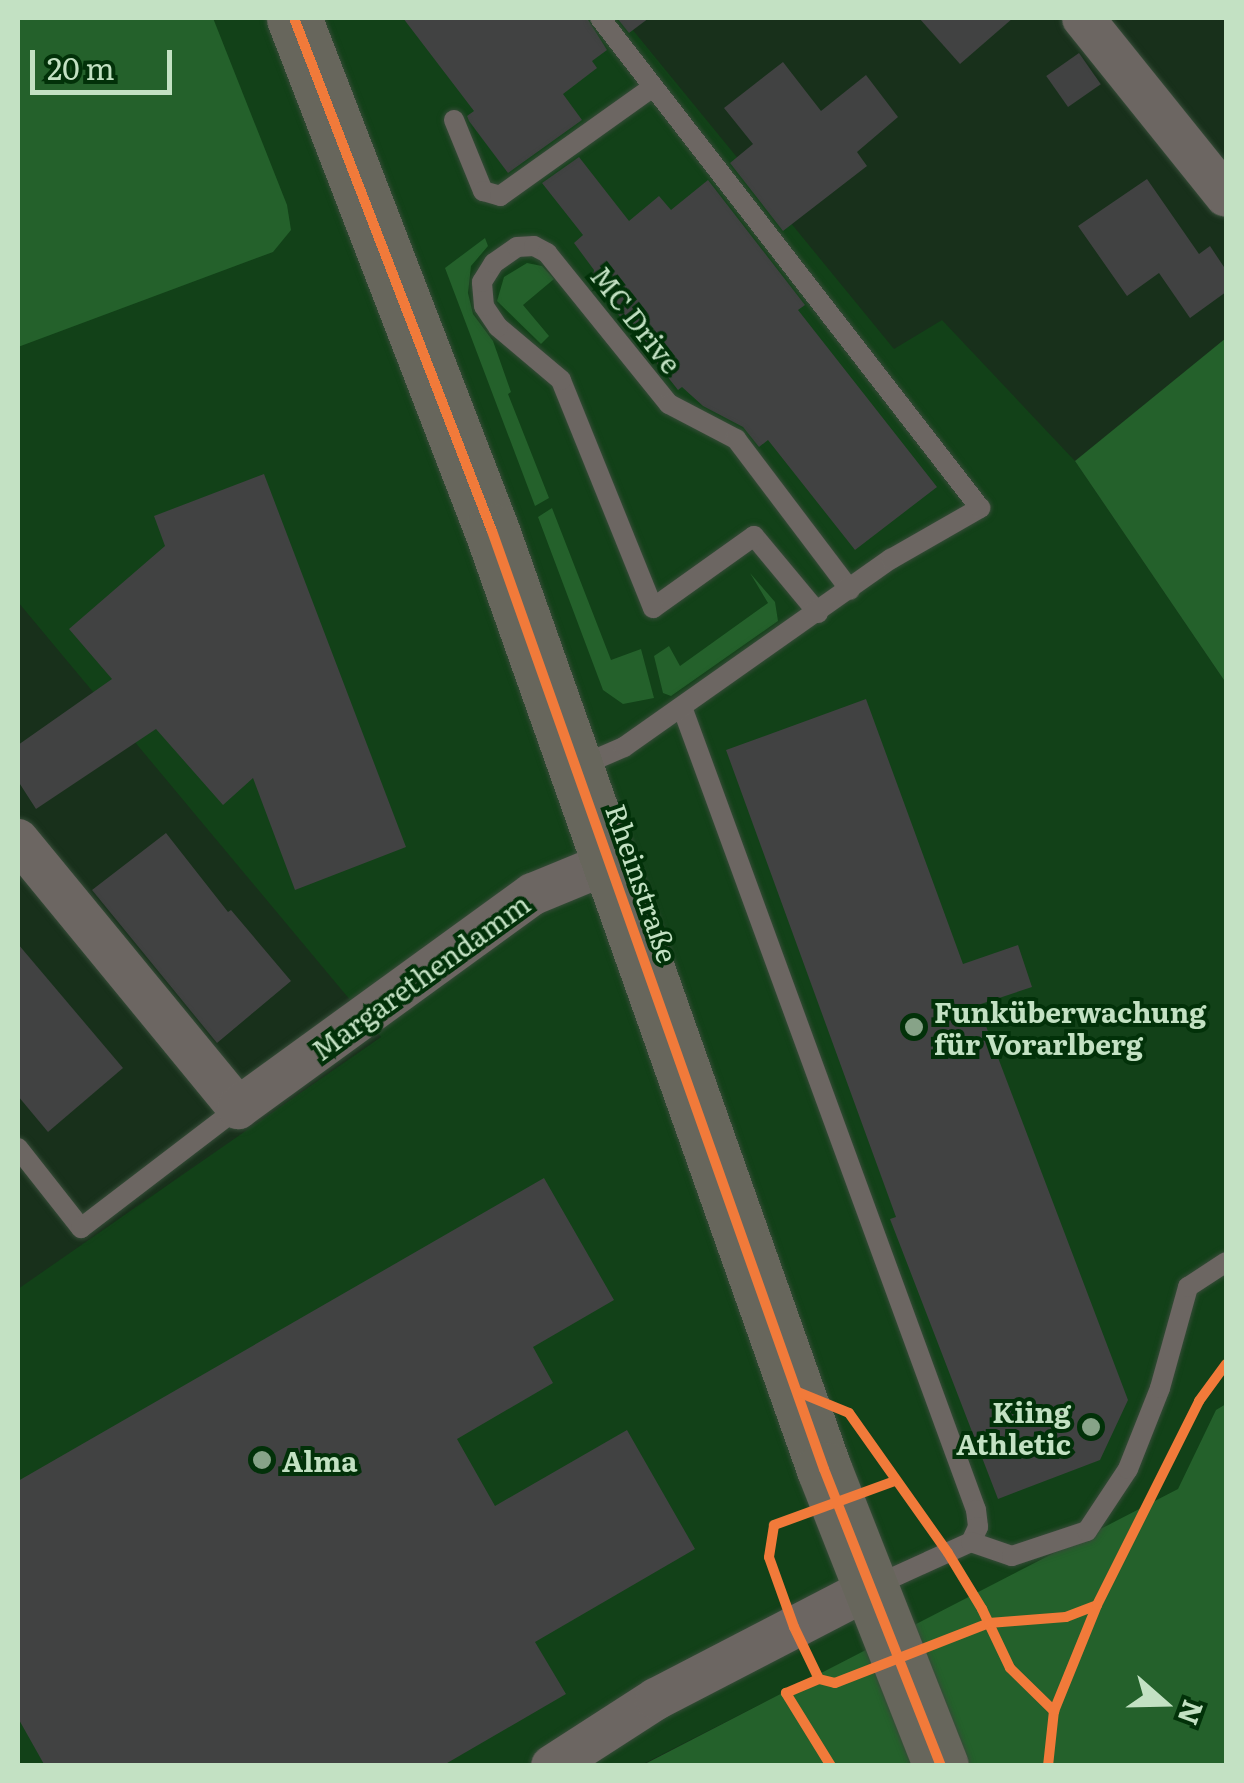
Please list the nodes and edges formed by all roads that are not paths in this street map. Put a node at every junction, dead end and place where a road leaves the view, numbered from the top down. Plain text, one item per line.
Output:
1 (294, 18) edge
2 (600, 18) edge
3 (1083, 18) edge
4 (652, 88) junction
5 (454, 120) dead end
6 (1226, 196) edge
7 (850, 590) junction
8 (818, 613) junction
9 (682, 707) junction
10 (578, 766) junction
11 (18, 840) edge
12 (612, 862) junction
13 (238, 1108) junction
14 (18, 1148) edge
15 (1226, 1262) edge
16 (971, 1542) junction
17 (870, 1588) junction
18 (552, 1766) edge
19 (940, 1766) edge

1 - 10 main road, Rheinstraße
2 - 4 lane
3 - 6 street
4 - 5 lane
4 - 7 lane
7 - 8 lane
7 - 8 lane, MC Drive
8 - 9 lane
9 - 10 lane
9 - 16 lane
10 - 12 main road, Rheinstraße
11 - 13 street
12 - 13 street, Margarethendamm
12 - 17 main road, Rheinstraße
13 - 14 lane, Margarethendamm
15 - 16 lane
16 - 17 lane
17 - 18 street
17 - 19 main road, Rheinstraße

